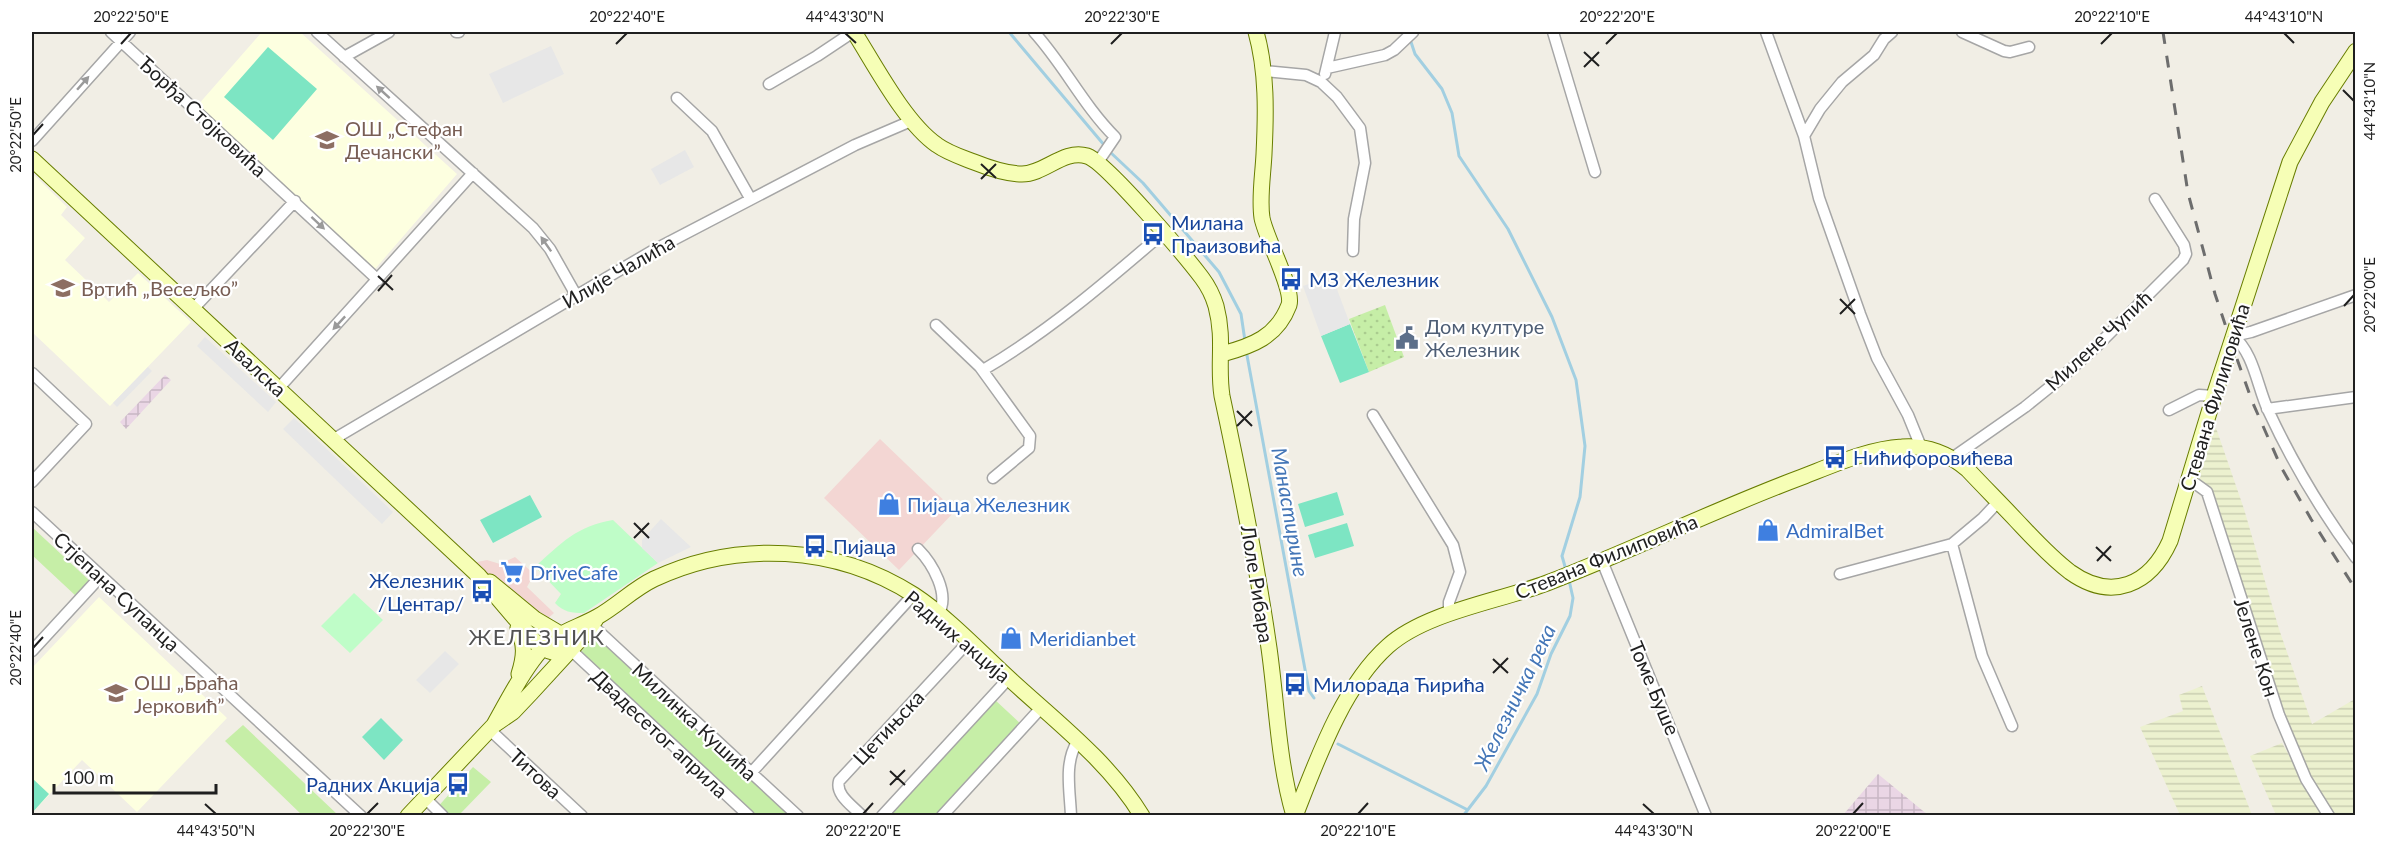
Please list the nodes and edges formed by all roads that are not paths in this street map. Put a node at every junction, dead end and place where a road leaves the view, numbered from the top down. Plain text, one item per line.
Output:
1 (111, 32) edge
2 (130, 32) edge
3 (317, 32) edge
4 (389, 32) edge
5 (854, 32) edge
6 (1034, 32) edge
7 (1256, 32) edge
8 (1335, 32) edge
9 (1413, 32) edge
10 (1553, 32) edge
11 (1766, 32) edge
12 (1892, 32) edge
13 (1962, 32) edge
14 (121, 40) junction
15 (2029, 47) dead end
16 (2355, 51) edge
17 (344, 57) junction
18 (1327, 68) junction
19 (1264, 70) junction
20 (1321, 82) junction
21 (769, 84) dead end
22 (677, 98) dead end
23 (911, 121) junction
24 (1804, 136) junction
25 (32, 141) edge
26 (1101, 158) junction
27 (32, 159) edge
28 (1595, 172) dead end
29 (473, 173) junction
30 (750, 198) junction
31 (2155, 199) dead end
32 (295, 201) junction
33 (1163, 233) junction
34 (1353, 251) dead end
35 (378, 280) junction
36 (576, 295) junction
37 (2355, 295) edge
38 (193, 309) junction
39 (936, 325) dead end
40 (2233, 336) junction
41 (1222, 354) junction
42 (983, 370) junction
43 (32, 373) edge
44 (279, 388) junction
45 (2214, 396) junction
46 (2355, 397) edge
47 (2267, 409) junction
48 (2169, 410) dead end
49 (1373, 415) dead end
50 (334, 439) junction
51 (1921, 447) junction
52 (1952, 458) junction
53 (993, 478) dead end
54 (2189, 480) junction
55 (32, 482) edge
56 (1998, 501) junction
57 (32, 512) edge
58 (1952, 543) junction
59 (918, 549) dead end
60 (2355, 558) edge
61 (1602, 561) junction
62 (1840, 574) dead end
63 (101, 576) junction
64 (479, 576) junction
65 (913, 595) junction
66 (938, 614) junction
67 (1449, 615) junction
68 (513, 617) junction
69 (594, 622) junction
70 (561, 635) junction
71 (969, 641) junction
72 (543, 648) junction
73 (32, 651) edge
74 (570, 651) junction
75 (1009, 678) junction
76 (515, 688) junction
77 (1041, 708) junction
78 (2012, 726) dead end
79 (492, 728) junction
80 (1077, 742) junction
81 (751, 773) junction
82 (425, 798) junction
83 (361, 816) edge
84 (408, 816) edge
85 (443, 816) edge
86 (582, 816) edge
87 (749, 816) edge
88 (798, 816) edge
89 (862, 816) edge
90 (882, 816) edge
91 (942, 816) edge
92 (1071, 816) edge
93 (1142, 816) edge
94 (1294, 816) edge
95 (1706, 816) edge
96 (2329, 816) edge

1 - 14 street, Ђорђа Стојковића
2 - 14 street
3 - 17 street
4 - 17 street
5 - 21 street
5 - 23 main road
6 - 26 street
7 - 19 main road
8 - 18 street
9 - 18 street
10 - 28 street
11 - 24 street
12 - 24 street
13 - 15 street
25 -> 14 street
14 - 32 street, Ђорђа Стојковића
16 - 40 main road, Стевана Филиповића
29 -> 17 street
18 - 20 street
19 - 20 street
19 - 41 main road
20 - 34 street
22 - 30 street
23 - 26 main road
23 - 30 street, Илије Чалића
24 - 51 street
26 - 33 main road
27 - 38 main road, Авалска
29 - 35 street
36 -> 29 street
30 - 36 street, Илије Чалића
31 - 52 street, Милене Чупић
32 -> 35 street, Ђорђа Стојковића
32 - 38 street
33 - 41 main road
33 - 42 street
35 -> 44 street
36 - 50 street, Илије Чалића
37 - 40 street
38 - 44 main road, Авалска
39 - 42 street
40 - 45 main road, Стевана Филиповића
40 - 47 street
41 - 94 main road, Лоле Рибара
42 - 53 street
43 - 55 street
44 - 50 main road, Авалска
45 - 48 street
45 - 54 main road, Стевана Филиповића
46 - 47 street
47 - 60 street
49 - 67 street
50 - 64 main road, Авалска
51 - 52 main road, Стевана Филиповића
51 - 61 main road, Стевана Филиповића
52 - 56 main road, Стевана Филиповића
54 - 56 main road, Стевана Филиповића
54 - 96 street, Јелене Кон
56 - 58 street
57 - 63 street, Стјепана Супанца
58 - 62 street
58 - 78 street
59 - 66 street
61 - 67 main road, Стевана Филиповића
61 - 95 street, Томе Буше
63 - 73 street
63 - 83 street, Стјепана Супанца
64 - 68 main road, Авалска
64 - 70 main road, Авалска
65 - 66 main road, Радних акција
65 - 69 main road, Радних акција
65 - 81 street
66 - 71 main road, Радних акција
67 - 94 main road, Стевана Филиповића
68 - 72 main road, Авалска
68 - 76 main road
69 - 70 main road, Радних акција
69 - 74 main road, Радних акција
69 - 81 street, Милинка Кушића
70 - 72 main road, Радних акција
70 - 74 main road
71 - 75 main road, Радних акција
71 - 89 street, Цетињска
72 - 74 main road
72 - 76 main road, Радних акција
74 - 79 main road, Радних акција
74 - 87 street, Двадесетог априла
75 - 77 main road, Радних акција
75 - 90 street
76 - 79 main road, Радних акција
77 - 80 main road, Радних акција
77 - 91 street
79 - 82 main road, Радних акција
79 - 86 street, Титова
80 - 92 street
80 - 93 main road, Радних акција
81 - 88 street, Милинка Кушића
82 - 84 main road, Радних акција
82 - 85 street

